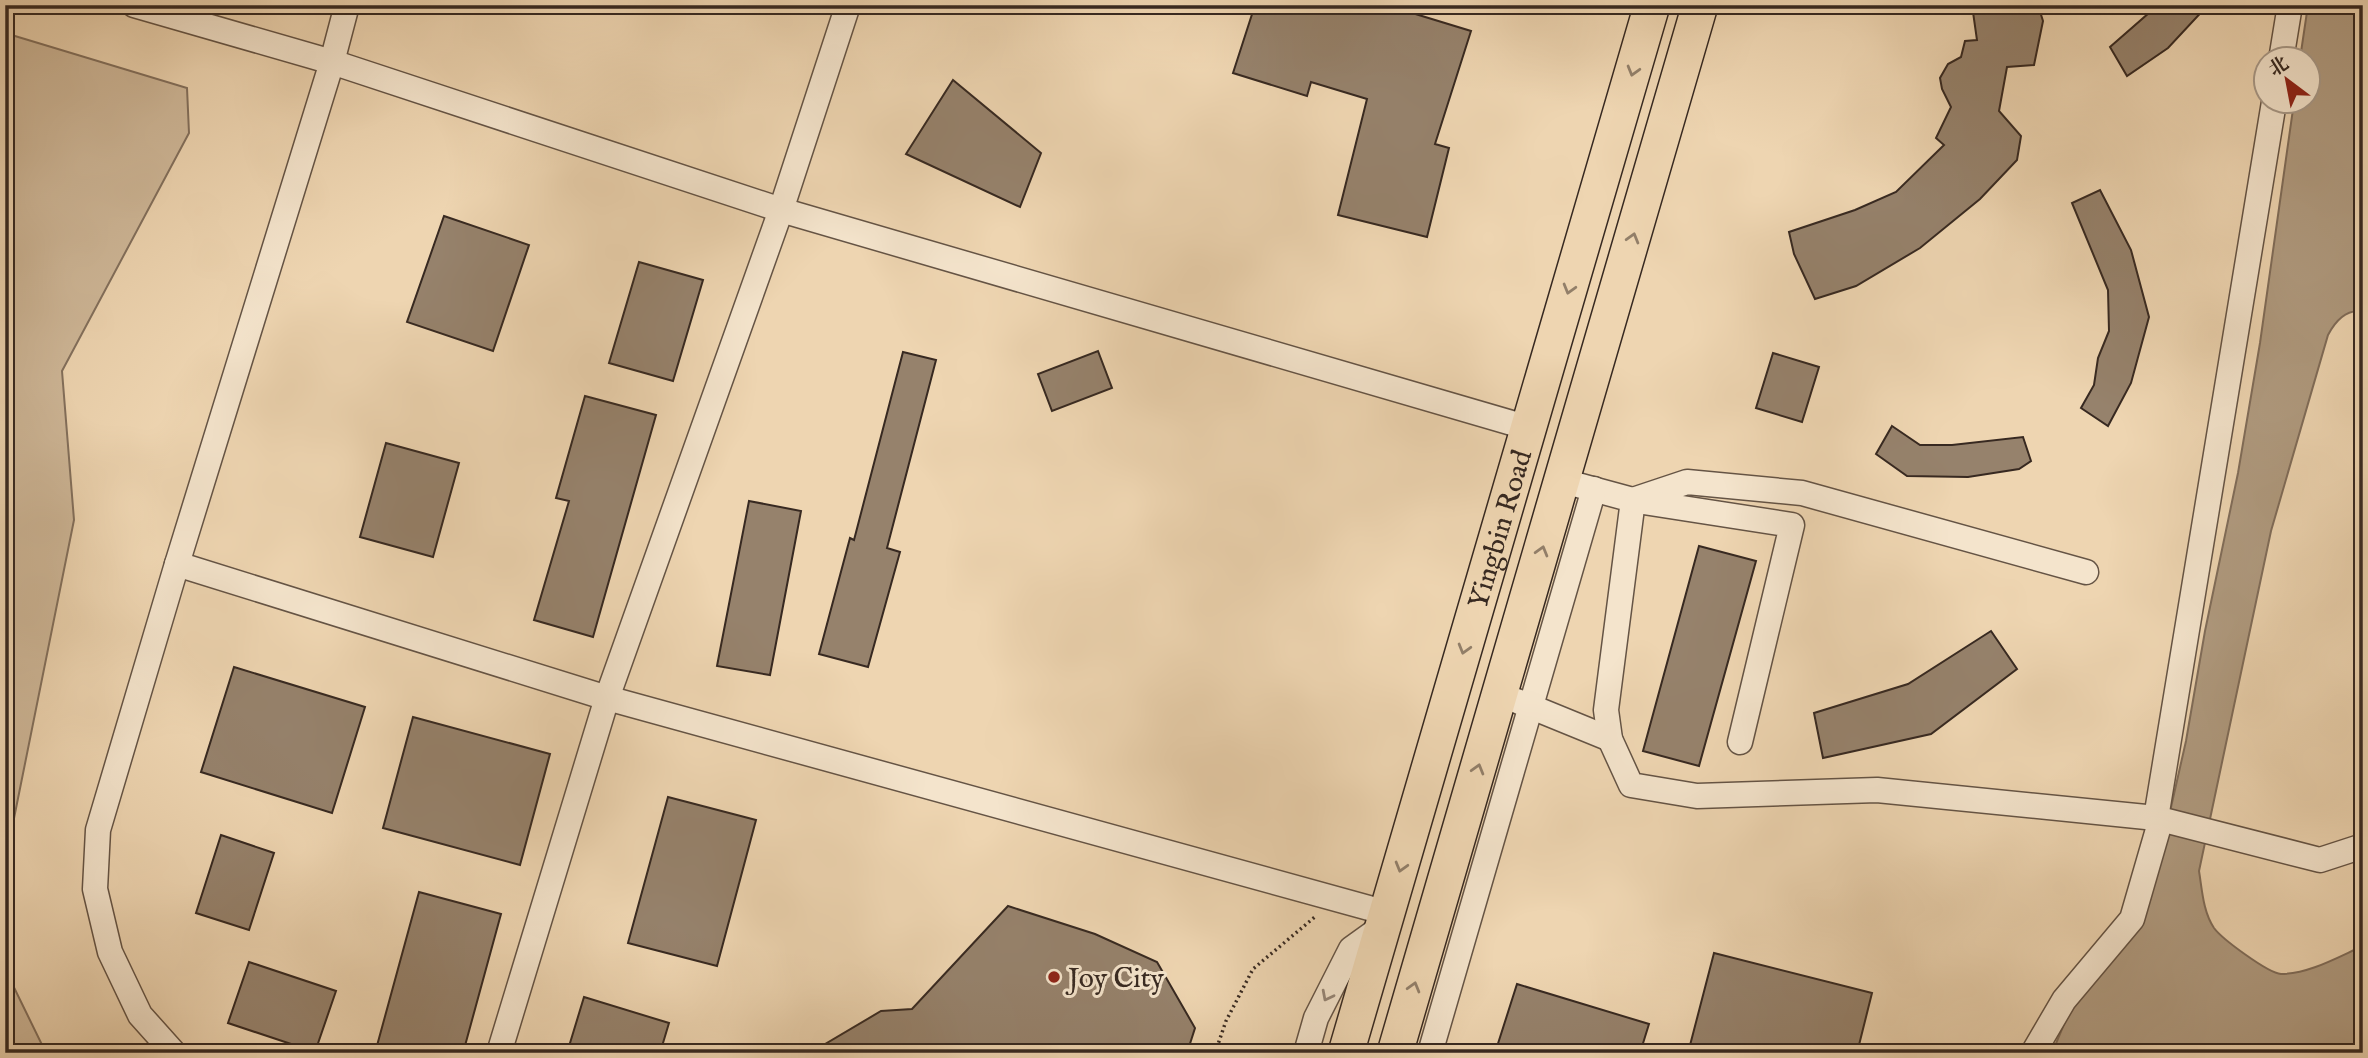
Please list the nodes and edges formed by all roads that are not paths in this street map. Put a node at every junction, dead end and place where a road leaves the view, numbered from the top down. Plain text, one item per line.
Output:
1 (134, 5) edge
2 (347, 5) edge
3 (848, 5) edge
4 (1652, 5) edge
5 (1700, 5) edge
6 (2290, 5) edge
7 (2283, 46) edge
8 (331, 62) junction
9 (2272, 116) edge
10 (781, 210) junction
11 (1528, 428) junction
12 (1578, 485) junction
13 (1802, 493) junction
14 (1633, 500) junction
15 (1792, 525) junction
16 (177, 564) junction
17 (2086, 572) dead end
18 (607, 698) junction
19 (1515, 700) junction
20 (1610, 739) junction
21 (1740, 742) dead end
22 (2158, 819) junction
23 (2363, 846) edge
24 (1385, 920) junction
25 (174, 1053) edge
26 (499, 1053) edge
27 (1306, 1053) edge
28 (1346, 1053) edge
29 (1395, 1053) edge
30 (1430, 1053) edge
31 (2034, 1053) edge

1 - 8 street
2 - 8 street
3 - 10 street
4 -> 11 highway, Yingbin Road
12 -> 5 highway, Yingbin Road
6 - 7 street
8 - 10 street
8 - 16 street
9 - 22 street
10 - 11 street
10 - 18 street
11 -> 24 highway, Yingbin Road
12 - 14 street
12 - 19 highway, Yingbin Road
13 - 14 street
13 - 15 street
13 - 17 street
14 - 15 street
14 - 20 street
15 - 21 street
16 - 18 street
16 - 25 street
18 - 24 street
18 - 26 street
19 - 20 street
29 -> 19 highway, Yingbin Road
19 - 30 street
20 - 22 street
22 - 23 street
22 - 31 street
24 -> 27 street
24 - 28 highway, Yingbin Road

